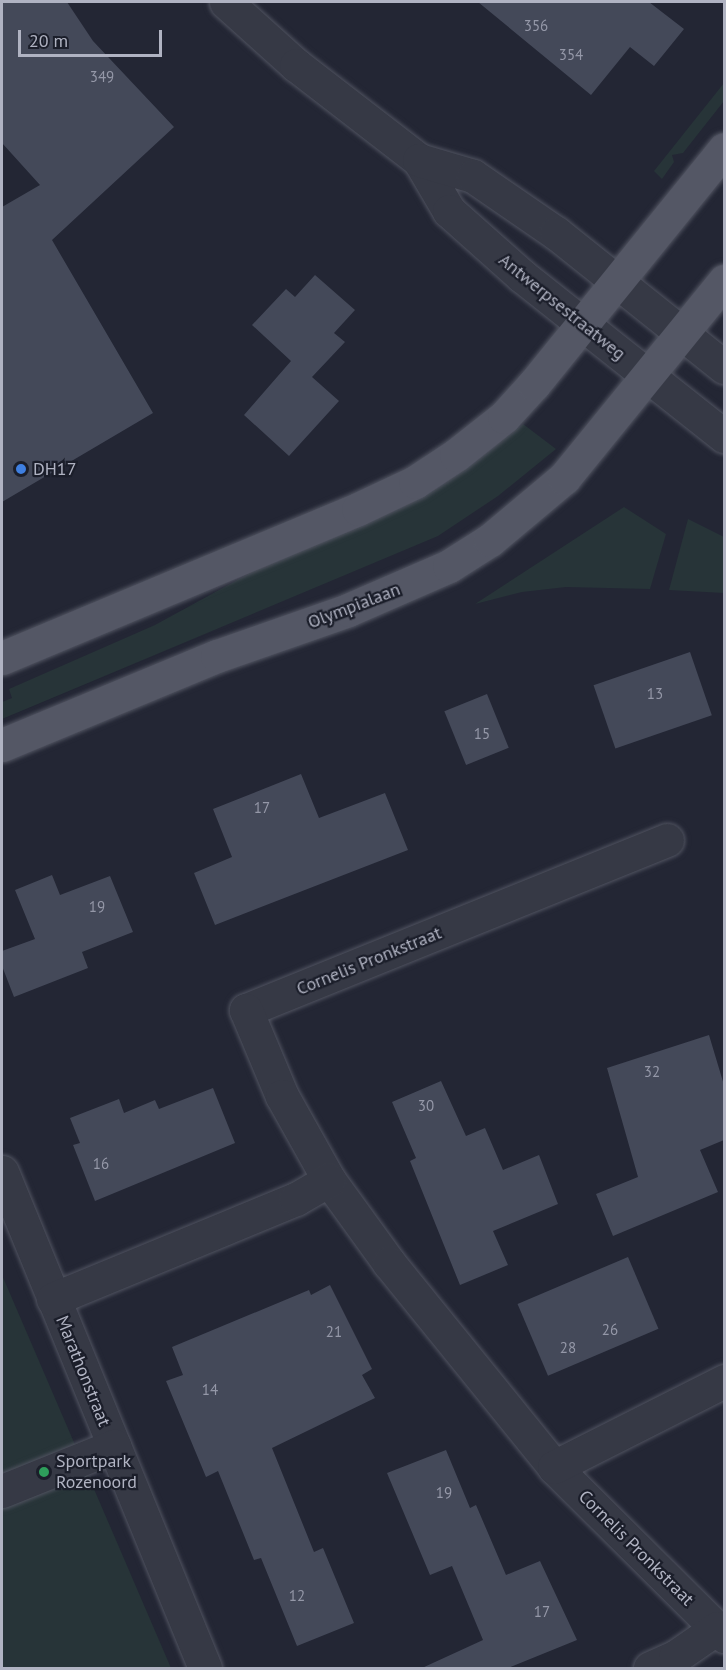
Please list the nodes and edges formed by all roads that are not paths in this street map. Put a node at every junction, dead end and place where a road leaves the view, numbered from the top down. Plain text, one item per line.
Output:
1 (226, 2) edge
2 (724, 149) edge
3 (419, 160) junction
4 (724, 281) edge
5 (617, 284) junction
6 (583, 324) junction
7 (681, 335) junction
8 (724, 367) edge
9 (647, 377) junction
10 (724, 436) edge
11 (2, 658) edge
12 (2, 745) edge
13 (667, 840) dead end
14 (2, 1172) edge
15 (329, 1180) junction
16 (54, 1299) junction
17 (724, 1382) edge
18 (114, 1446) junction
19 (554, 1467) junction
20 (2, 1491) edge
21 (721, 1632) edge
22 (205, 1668) edge
23 (650, 1668) edge

1 - 3 street, Antwerpsestraatweg
2 - 5 main road
3 - 5 street, Antwerpsestraatweg
3 - 6 street, Antwerpsestraatweg
4 - 7 main road, Olympialaan
5 - 6 main road
5 - 7 street, Antwerpsestraatweg
6 - 9 street, Antwerpsestraatweg
6 - 11 main road
7 - 8 street, Antwerpsestraatweg
7 - 9 main road, Olympialaan
9 - 10 street, Antwerpsestraatweg
9 - 12 main road, Olympialaan
13 - 15 street, Cornelis Pronkstraat
14 - 16 street, Marathonstraat
15 - 16 street
15 - 19 street, Cornelis Pronkstraat
16 - 18 street, Marathonstraat
17 - 19 street
18 - 20 street
18 - 22 street, Marathonstraat
19 - 21 street, Cornelis Pronkstraat
21 - 23 street, Cornelis Pronkstraat

